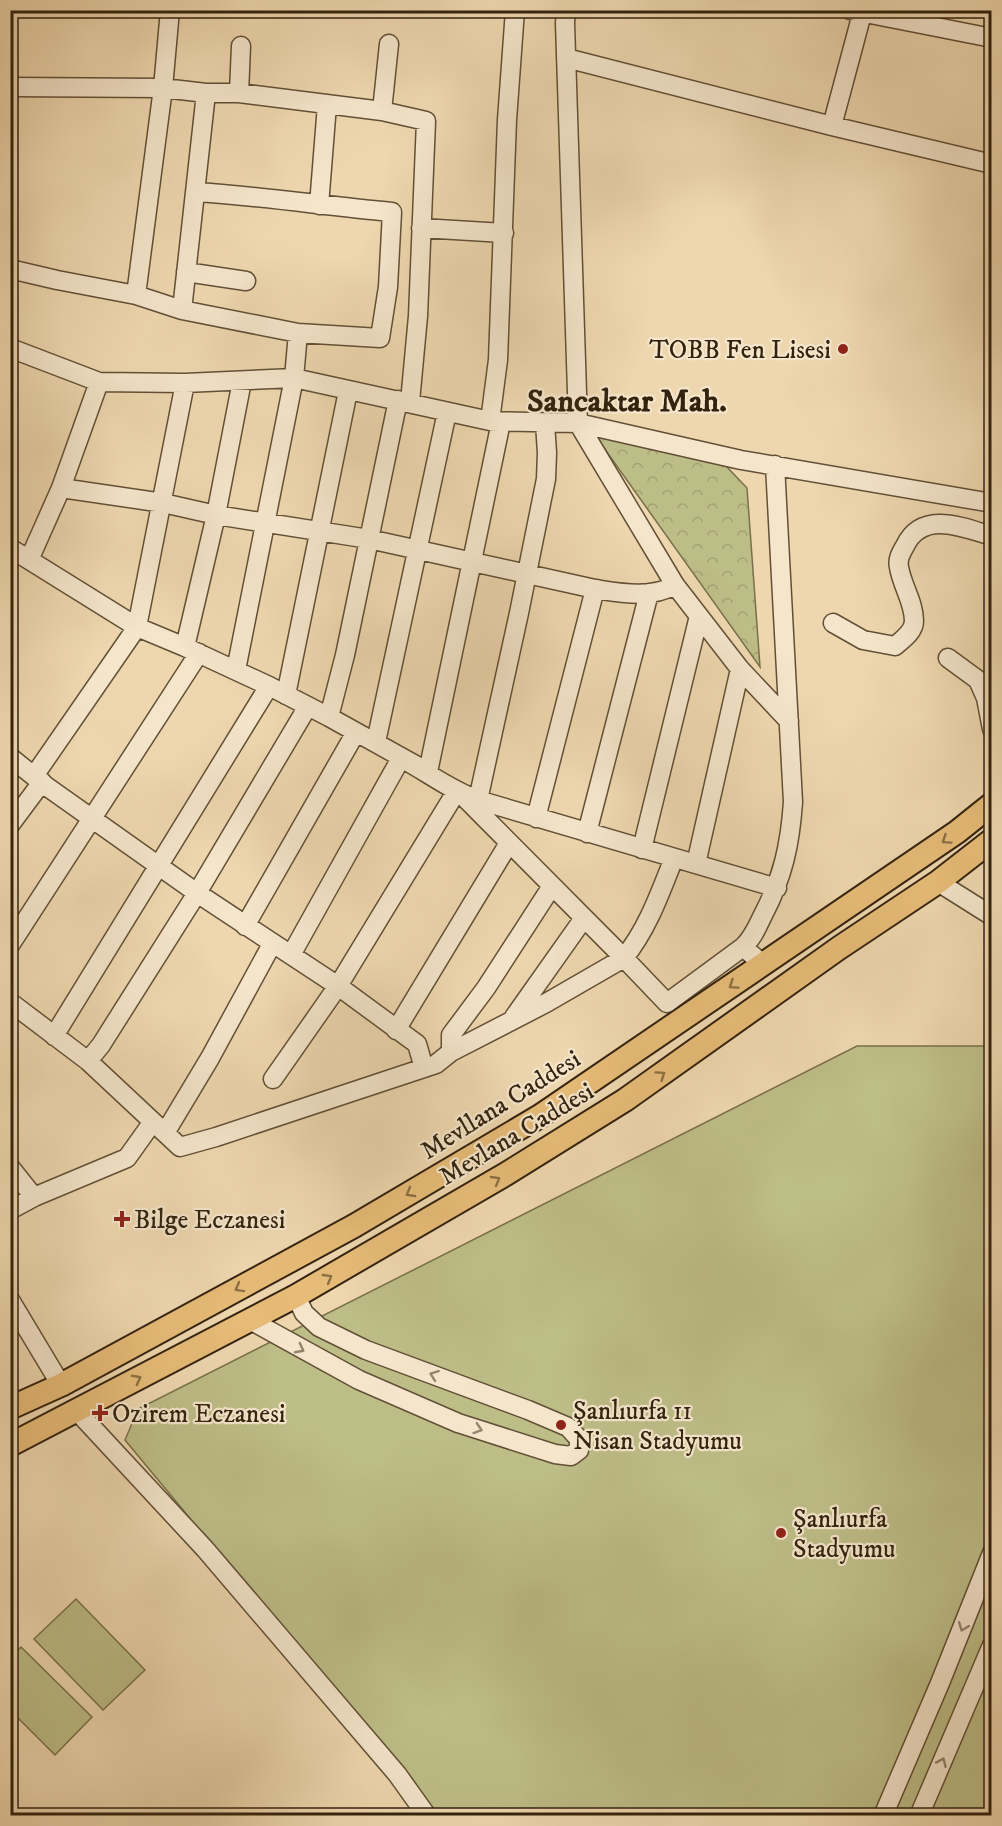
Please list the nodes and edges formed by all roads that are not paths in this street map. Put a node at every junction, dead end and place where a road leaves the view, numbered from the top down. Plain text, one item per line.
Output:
1 (170, 10) edge
2 (515, 10) edge
3 (566, 10) edge
4 (858, 12) edge
5 (992, 38) edge
6 (389, 44) dead end
7 (241, 46) dead end
8 (566, 58) junction
9 (10, 87) edge
10 (163, 88) junction
11 (206, 93) junction
12 (239, 93) junction
13 (327, 105) junction
14 (382, 111) junction
15 (832, 126) junction
16 (992, 164) edge
17 (195, 192) junction
18 (319, 205) junction
19 (421, 228) junction
20 (504, 233) junction
21 (10, 269) edge
22 (186, 272) junction
23 (246, 281) dead end
24 (136, 295) junction
25 (182, 310) junction
26 (298, 333) junction
27 (10, 348) edge
28 (294, 378) junction
29 (242, 381) junction
30 (99, 382) junction
31 (185, 383) junction
32 (348, 391) junction
33 (404, 401) junction
34 (447, 412) junction
35 (496, 421) junction
36 (545, 423) junction
37 (578, 423) junction
38 (775, 465) junction
39 (61, 488) junction
40 (163, 503) junction
41 (992, 503) edge
42 (216, 515) junction
43 (264, 523) junction
44 (318, 532) junction
45 (992, 536) edge
46 (369, 539) junction
47 (10, 548) edge
48 (417, 550) junction
49 (29, 560) junction
50 (472, 562) junction
51 (527, 574) junction
52 (675, 585) junction
53 (595, 590) junction
54 (649, 593) junction
55 (699, 616) junction
56 (833, 623) dead end
57 (137, 627) junction
58 (192, 650) junction
59 (948, 658) dead end
60 (740, 669) junction
61 (236, 670) junction
62 (269, 686) junction
63 (286, 695) junction
64 (989, 697) edge
65 (308, 706) junction
66 (329, 717) junction
67 (789, 721) junction
68 (992, 729) edge
69 (356, 732) junction
70 (376, 742) junction
71 (10, 757) edge
72 (428, 772) junction
73 (38, 779) junction
74 (458, 793) junction
75 (478, 800) junction
76 (992, 804) edge
77 (93, 818) junction
78 (536, 818) junction
79 (10, 825) edge
80 (587, 833) junction
81 (992, 840) edge
82 (509, 843) junction
83 (642, 849) junction
84 (674, 858) junction
85 (158, 864) junction
86 (696, 864) junction
87 (938, 882) junction
88 (552, 886) junction
89 (777, 888) junction
90 (197, 893) junction
91 (992, 916) edge
92 (584, 918) junction
93 (245, 926) junction
94 (272, 944) junction
95 (10, 945) edge
96 (743, 947) junction
97 (291, 955) junction
98 (624, 958) junction
99 (764, 964) junction
100 (338, 986) junction
101 (10, 1002) edge
102 (511, 1020) junction
103 (396, 1030) junction
104 (54, 1036) junction
105 (451, 1052) junction
106 (88, 1062) junction
107 (424, 1068) junction
108 (273, 1079) dead end
109 (159, 1128) junction
110 (10, 1167) edge
111 (34, 1197) junction
112 (10, 1210) edge
113 (296, 1296) junction
114 (10, 1300) edge
115 (250, 1320) junction
116 (61, 1385) junction
117 (10, 1408) edge
118 (77, 1411) junction
119 (10, 1445) edge
120 (992, 1553) edge
121 (992, 1645) edge
122 (427, 1815) edge
123 (883, 1815) edge
124 (919, 1815) edge

1 - 10 street
2 - 20 street
3 - 8 street
4 - 5 street
4 - 15 street
6 - 14 street
7 - 12 street
8 - 15 street
8 - 37 street
9 - 10 street
10 - 11 street
10 - 24 street
11 - 12 street
11 - 17 street
12 - 13 street
13 - 14 street
13 - 18 street
14 - 19 street
15 - 16 street
17 - 18 street
17 - 22 street
18 - 26 street
19 - 20 street
19 - 33 street
20 - 35 street
21 - 24 street
22 - 23 street
22 - 25 street
24 - 25 street
25 - 26 street
26 - 28 street
27 - 30 street
28 - 29 street
28 - 32 street
28 - 43 street
29 - 31 street
29 - 42 street
30 - 31 street
30 - 39 street
31 - 40 street
32 - 33 street
32 - 44 street
33 - 34 street
33 - 46 street
34 - 35 street
34 - 48 street
35 - 36 street
35 - 50 street
36 - 37 street
36 - 51 street
37 - 38 street
37 - 52 street
38 - 41 street
38 - 67 street
39 - 40 street
39 - 49 street
40 - 42 street
40 - 57 street
42 - 43 street
42 - 58 street
43 - 44 street
43 - 61 street
44 - 46 street
44 - 63 street
45 - 56 street
46 - 48 street
46 - 66 street
47 - 49 street
48 - 50 street
48 - 70 street
49 - 57 street
50 - 51 street
50 - 72 street
51 - 53 street
51 - 75 street
52 - 54 street
52 - 55 street
53 - 54 street
53 - 78 street
54 - 80 street
55 - 60 street
55 - 83 street
57 - 58 street
57 - 73 street
58 - 61 street
58 - 77 street
59 - 64 street
60 - 67 street
60 - 86 street
61 - 62 street
62 - 63 street
62 - 85 street
63 - 65 street
64 - 68 street
65 - 66 street
65 - 90 street
66 - 69 street
67 - 89 street
69 - 70 street
69 - 93 street
70 - 72 street
71 - 73 street
72 - 74 street
72 - 97 street
73 - 77 street
73 - 79 street
74 - 75 street
74 - 82 street
74 - 100 street
75 - 78 street
76 -> 99 main road, Mevllana Caddesi
77 - 85 street
77 - 95 street
78 - 80 street
80 - 83 street
81 - 87 main road, Mevlana Caddesi
82 - 88 street
82 - 103 street
83 - 84 street
84 - 86 street
84 - 98 street
85 - 90 street
85 - 104 street
86 - 89 street
87 - 91 street
113 -> 87 main road, Mevlana Caddesi
88 - 92 street
88 - 105 street
89 - 96 street
90 - 93 street
90 - 106 street
92 - 98 street
92 - 102 street
93 - 94 street
94 - 97 street
94 - 109 street
96 - 98 street
96 - 99 street
97 - 100 street
98 - 102 street
99 -> 116 main road, Mevllana Caddesi
100 - 103 street
100 - 108 street
101 - 104 street
102 - 105 street
103 - 107 street
104 - 106 street
105 - 107 street
106 - 109 street
107 - 109 street
109 - 111 street
110 - 111 street
111 - 112 street
113 - 115 main road, Mevlana Caddesi
115 -> 113 street
114 - 116 street
118 -> 115 main road, Mevlana Caddesi
116 - 117 main road, Mevllana Caddesi
118 - 119 main road, Mevlana Caddesi
118 - 122 street
120 -> 123 street
124 -> 121 street

